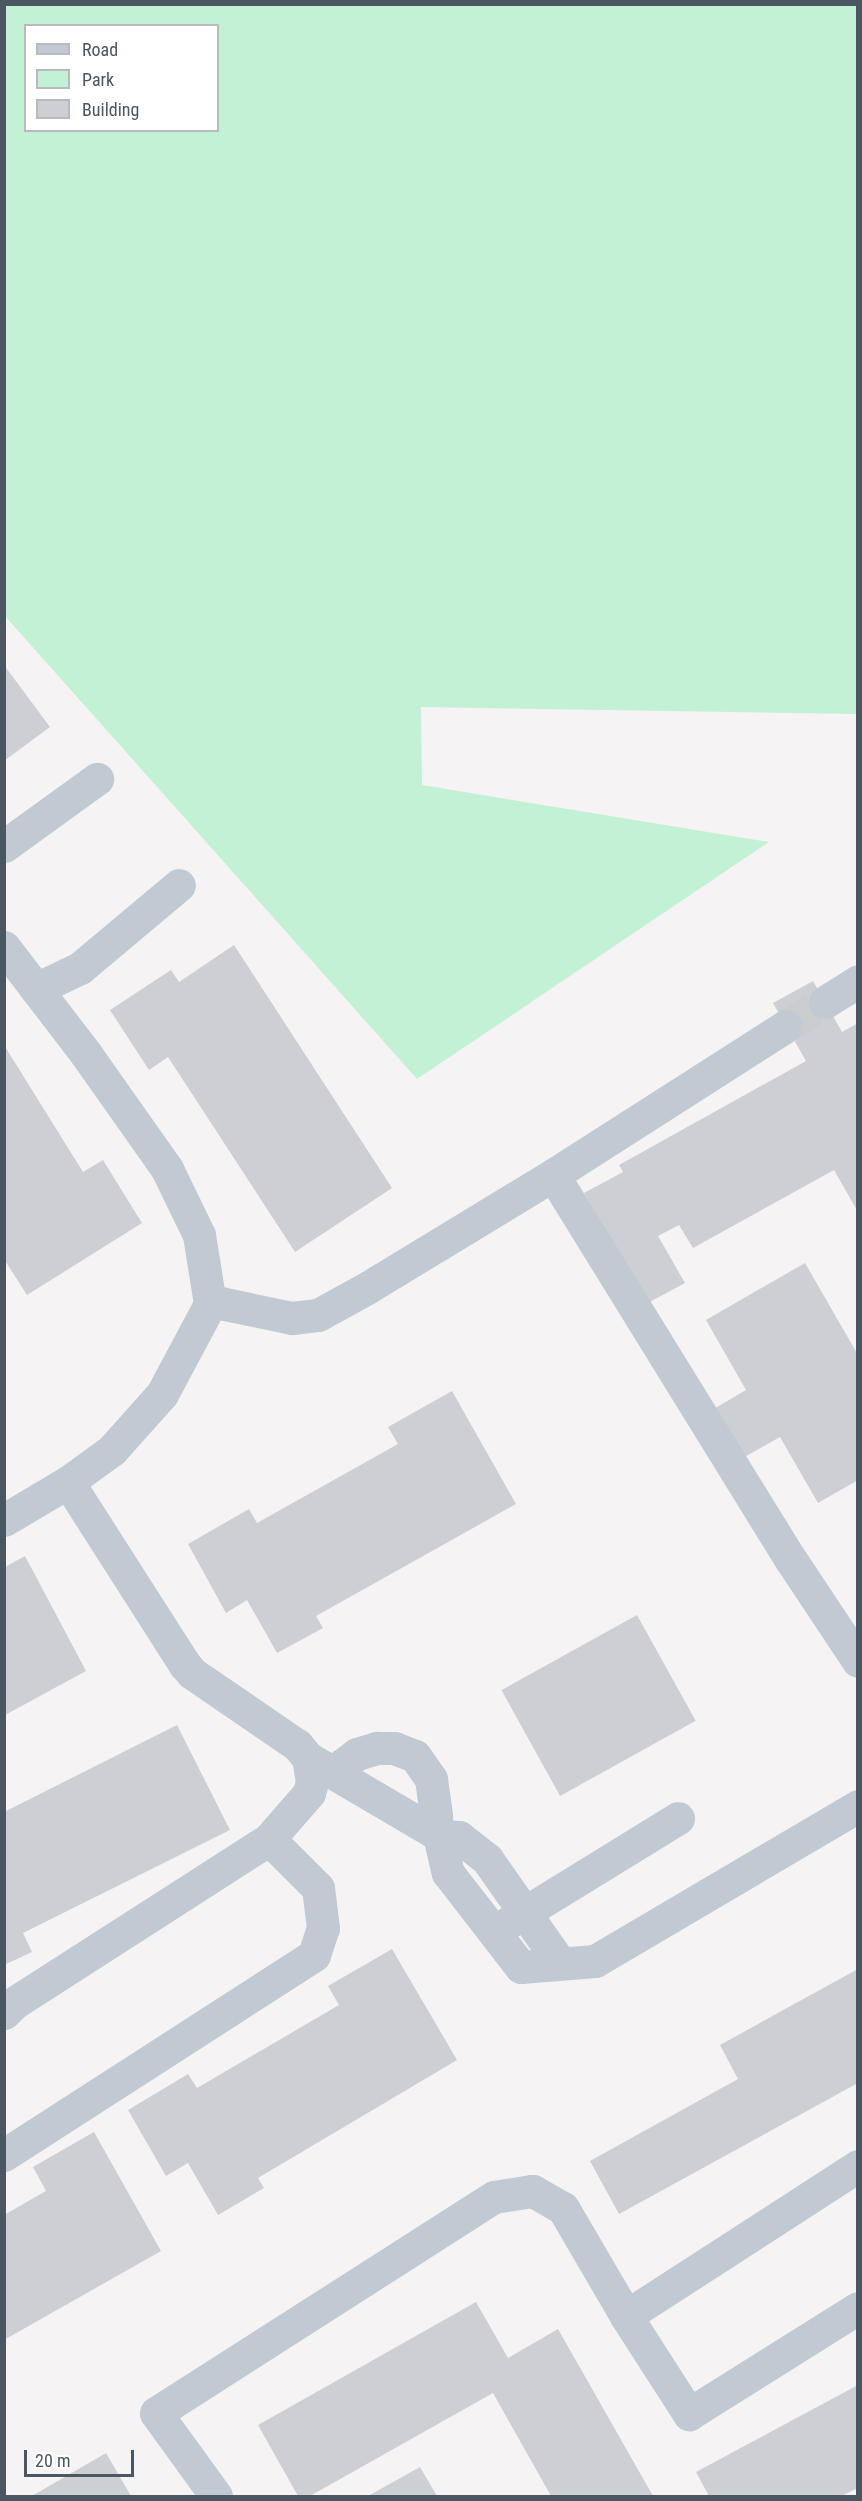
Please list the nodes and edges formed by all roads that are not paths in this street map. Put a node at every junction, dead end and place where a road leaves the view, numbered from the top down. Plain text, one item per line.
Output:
1 (97, 779) dead end
2 (4, 846) edge
3 (179, 885) dead end
4 (4, 947) edge
5 (858, 981) edge
6 (36, 989) junction
7 (825, 1002) tunnel mouth
8 (786, 1026) tunnel mouth
9 (553, 1175) junction
10 (210, 1304) junction
11 (68, 1482) junction
12 (4, 1520) edge
13 (858, 1661) edge
14 (321, 1765) junction
15 (858, 1806) edge
16 (678, 1818) dead end
17 (437, 1833) junction
18 (269, 1839) junction
19 (525, 1912) junction
20 (494, 1931) junction
21 (560, 1963) junction
22 (4, 2013) edge
23 (4, 2155) edge
24 (858, 2166) edge
25 (858, 2308) edge
26 (626, 2316) junction
27 (216, 2496) edge

1 - 2 lane
3 - 6 lane
4 - 6 lane
5 - 7 lane
6 - 10 lane
8 - 9 lane
9 - 10 lane
9 - 13 lane
10 - 11 lane
11 - 12 lane
11 - 14 lane
14 - 17 lane
14 - 17 lane
14 - 18 lane
15 - 21 lane
16 - 19 lane
17 - 19 lane
17 - 20 lane
18 - 22 lane
18 - 23 lane
19 - 20 lane
19 - 21 lane
20 - 21 lane
24 - 26 lane
25 - 26 lane
26 - 27 lane

